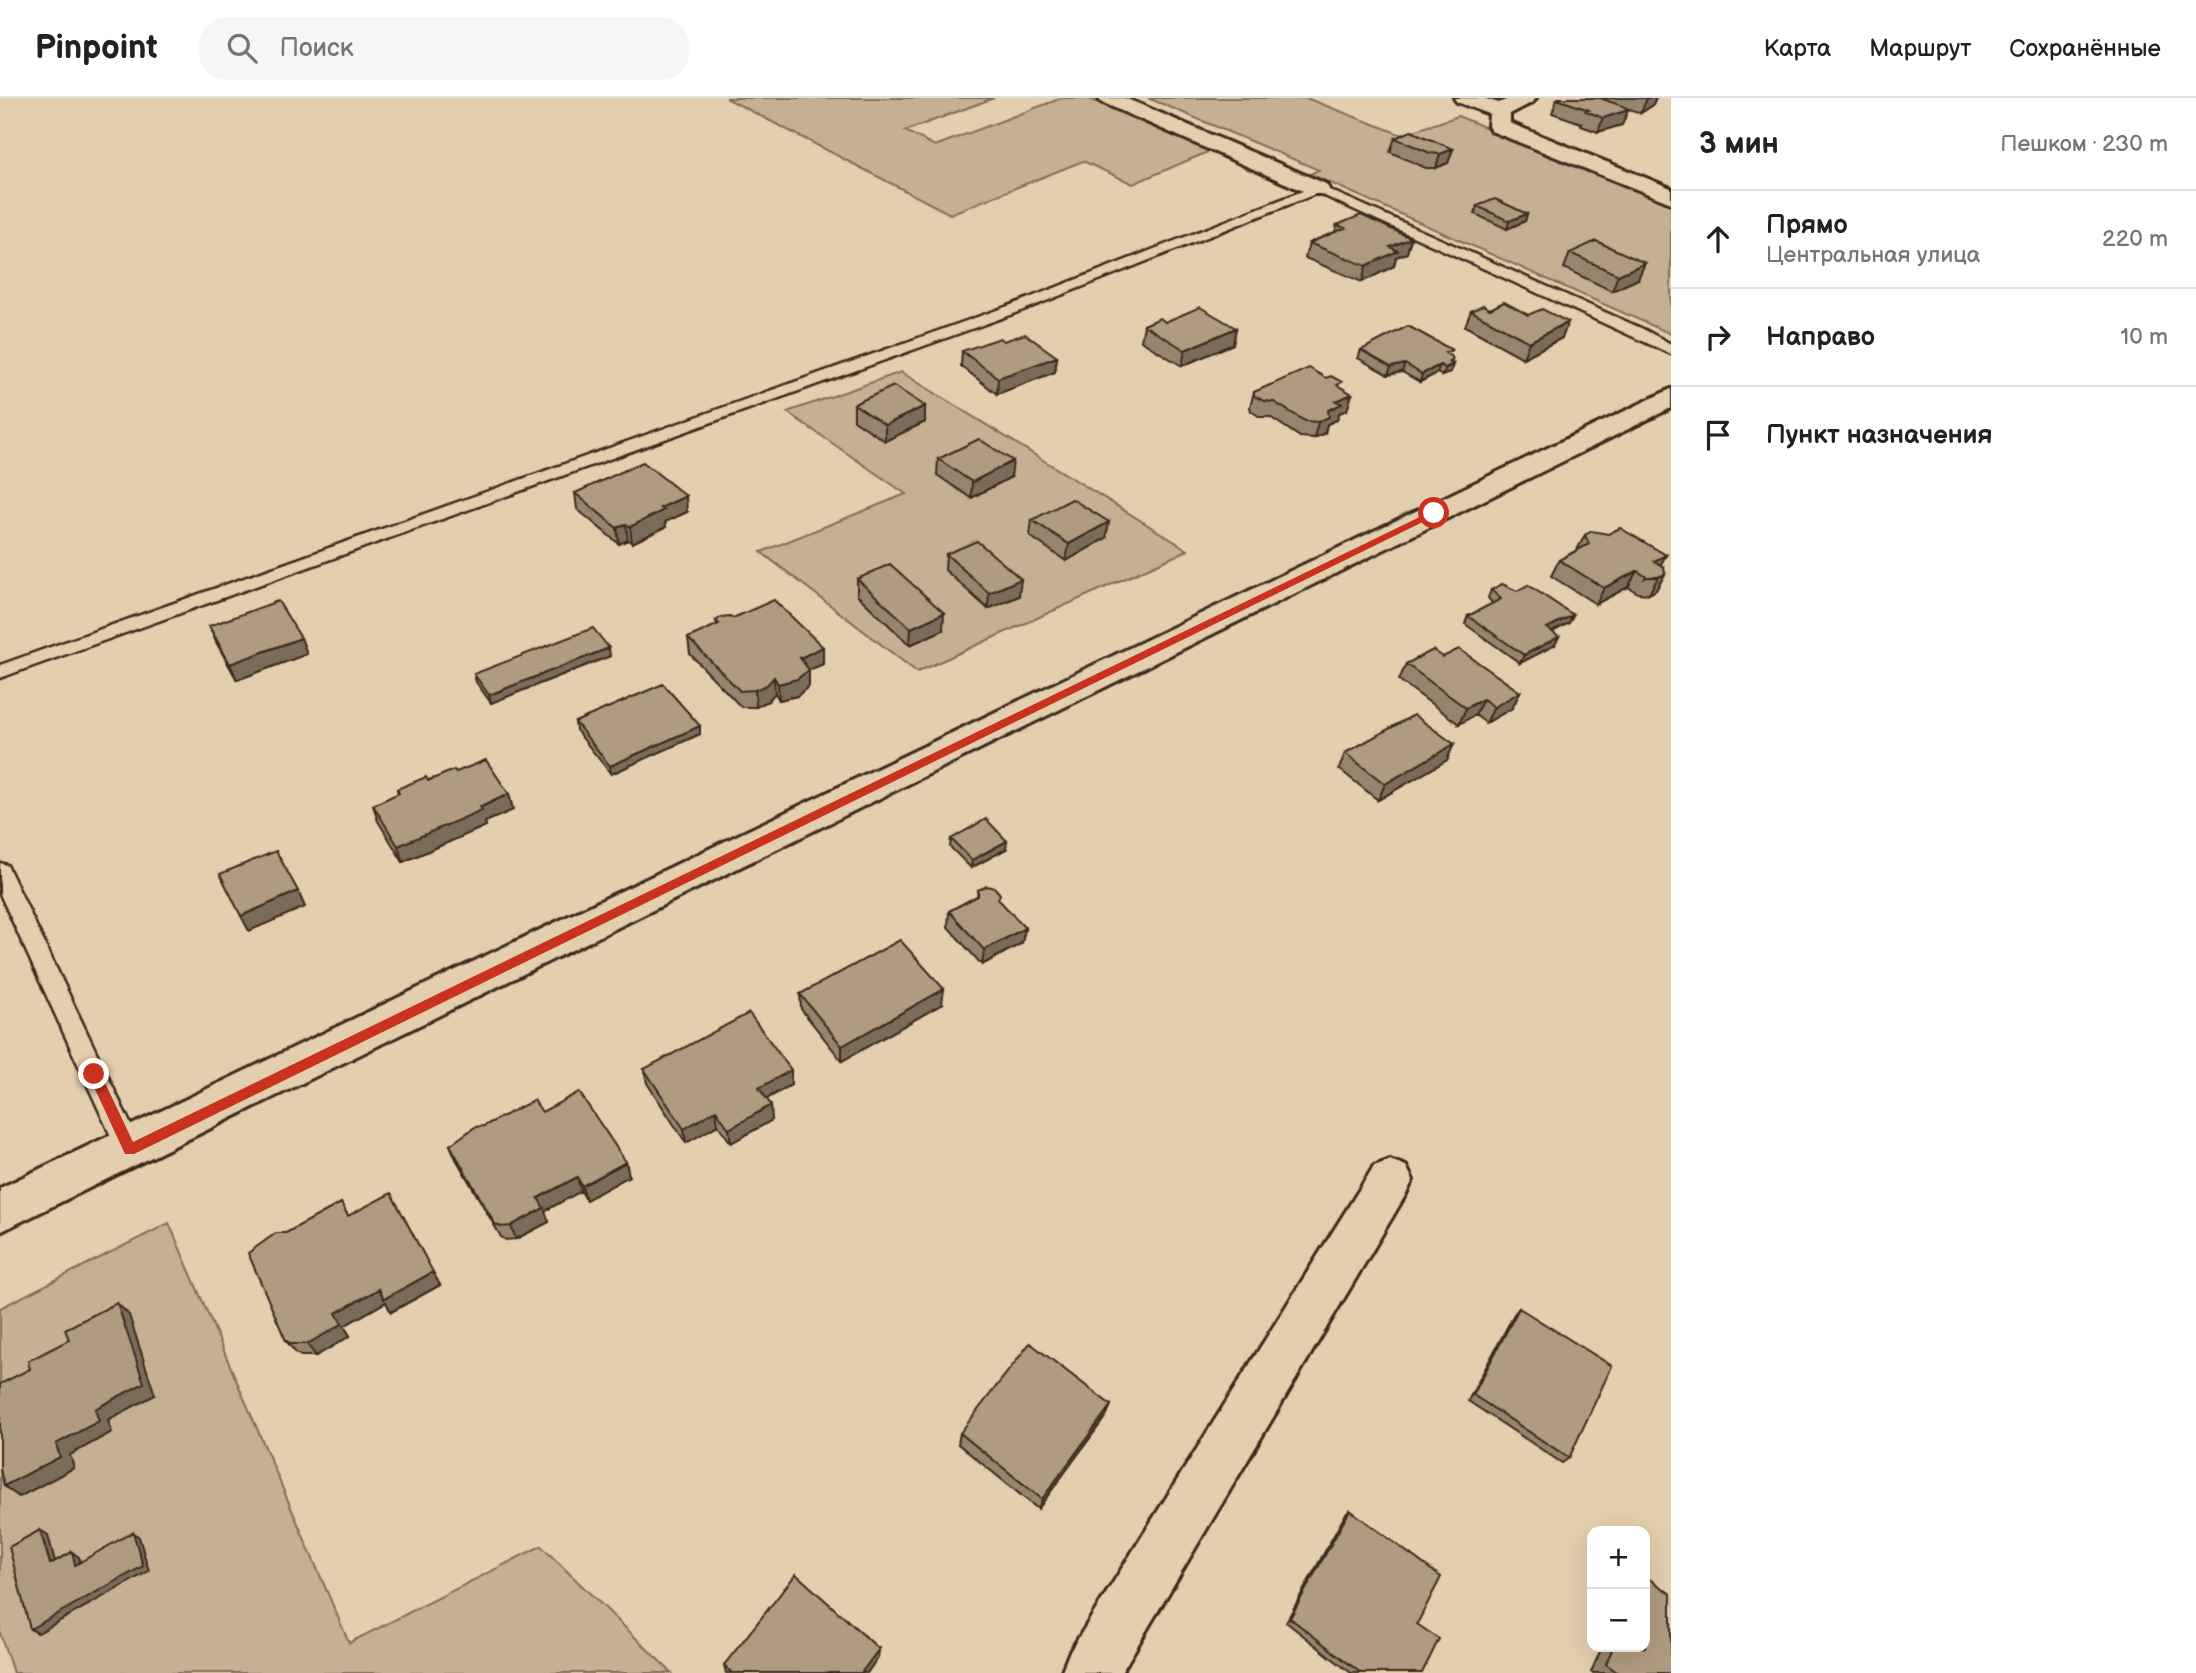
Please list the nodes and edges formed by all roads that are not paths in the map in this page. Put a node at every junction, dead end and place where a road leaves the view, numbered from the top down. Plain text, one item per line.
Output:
1 (1108, 98) edge
2 (1464, 98) edge
3 (1526, 98) edge
4 (1500, 111) junction
5 (1318, 189) junction
6 (1671, 196) edge
7 (1671, 350) edge
8 (1671, 397) edge
9 (0, 672) edge
10 (0, 871) edge
11 (130, 1150) junction
12 (1391, 1180) dead end
13 (0, 1212) edge
14 (1089, 1673) edge

1 - 5 main road
2 - 4 main road
3 - 4 main road
4 - 6 main road
5 - 7 lane
5 - 9 lane
8 - 11 main road
10 - 11 lane
11 - 13 main road
12 - 14 main road

